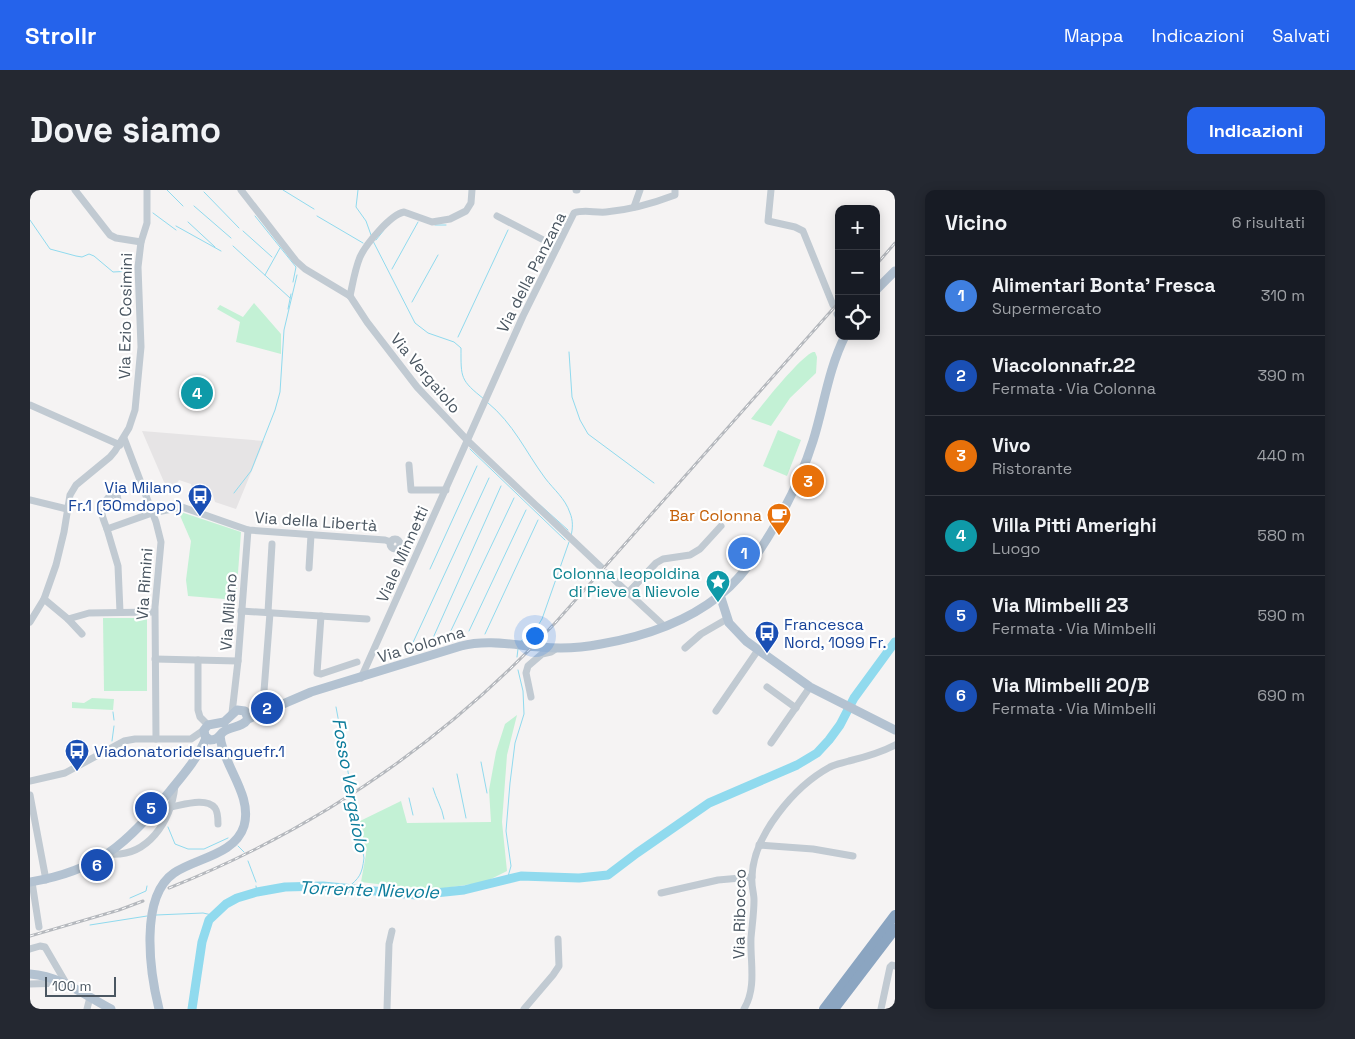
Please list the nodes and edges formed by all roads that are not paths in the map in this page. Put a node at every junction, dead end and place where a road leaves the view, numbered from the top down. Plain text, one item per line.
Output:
1 (75, 190) edge
2 (147, 190) edge
3 (241, 190) edge
4 (472, 190) edge
5 (640, 190) edge
6 (675, 190) edge
7 (772, 190) edge
8 (634, 207) junction
9 (497, 216) dead end
10 (141, 242) junction
11 (557, 247) junction
12 (895, 271) edge
13 (880, 286) edge
14 (350, 296) junction
15 (833, 304) dead end
16 (842, 340) edge
17 (30, 406) edge
18 (122, 441) junction
19 (468, 441) junction
20 (409, 465) dead end
21 (446, 490) junction
22 (30, 500) edge
23 (102, 505) dead end
24 (67, 509) junction
25 (152, 513) junction
26 (721, 526) dead end
27 (107, 529) junction
28 (248, 530) junction
29 (312, 535) junction
30 (391, 542) dead end
31 (272, 544) dead end
32 (309, 568) dead end
33 (628, 593) junction
34 (720, 595) junction
35 (44, 599) junction
36 (241, 610) junction
37 (120, 612) junction
38 (154, 612) junction
39 (269, 612) junction
40 (321, 616) junction
41 (68, 619) junction
42 (367, 619) dead end
43 (727, 619) junction
44 (30, 622) edge
45 (664, 626) junction
46 (82, 634) dead end
47 (686, 648) dead end
48 (758, 650) junction
49 (542, 651) junction
50 (155, 659) junction
51 (198, 660) junction
52 (238, 661) junction
53 (356, 662) dead end
54 (361, 678) junction
55 (767, 686) dead end
56 (810, 687) junction
57 (264, 691) dead end
58 (531, 697) dead end
59 (796, 708) junction
60 (716, 711) dead end
61 (242, 714) junction
62 (895, 730) edge
63 (210, 735) junction
64 (156, 739) junction
65 (771, 743) dead end
66 (895, 745) edge
67 (30, 781) edge
68 (175, 785) junction
69 (30, 794) edge
70 (172, 808) junction
71 (218, 824) dead end
72 (33, 830) edge
73 (759, 845) junction
74 (108, 854) junction
75 (853, 856) dead end
76 (752, 878) junction
77 (46, 880) junction
78 (31, 882) edge
79 (661, 892) dead end
80 (895, 915) edge
81 (39, 926) dead end
82 (895, 929) edge
83 (392, 931) dead end
84 (558, 939) dead end
85 (30, 949) edge
86 (893, 966) edge
87 (30, 974) edge
88 (66, 983) junction
89 (30, 984) edge
90 (90, 997) junction
91 (157, 1006) edge
92 (87, 1009) edge
93 (111, 1009) edge
94 (386, 1009) edge
95 (524, 1009) edge
96 (744, 1009) edge
97 (824, 1009) edge
98 (834, 1009) edge
99 (882, 1009) edge

1 - 10 street
2 - 10 street, Via Ezio Cosimini
3 - 14 street, Via Vergaiolo
4 - 14 street
5 - 8 street
6 - 8 street, Via della Panzana
7 - 15 street
8 - 11 street, Via della Panzana
9 - 11 street
10 - 18 street, Via Ezio Cosimini
11 - 19 street, Via della Panzana
12 - 13 main road
14 - 19 street, Via Vergaiolo
16 - 34 main road, Via Colonna
17 - 18 street
18 - 24 street, Via Ezio Cosimini
18 - 25 street, Via Rimini
19 - 21 street, Viale Minnetti
19 - 33 street, Via Vergaiolo
20 - 21 street
21 - 54 street, Viale Minnetti
22 - 24 street
23 - 27 street
24 - 35 street, Via Ezio Cosimini
25 - 27 street, Via della Libertà
25 - 28 street, Via della Libertà
25 - 38 street, Via Rimini
26 - 33 street
27 - 37 street
28 - 29 street, Via della Libertà
28 - 36 street, Via Milano
29 - 30 street, Via della Libertà
29 - 32 street
31 - 39 street
33 - 45 street, Via Vergaiolo
34 - 43 main road
34 - 45 main road, Via Colonna
35 - 41 street
35 - 44 street, Via Ezio Cosimini
36 - 39 street
36 - 52 street, Via Milano
37 - 38 street
37 - 41 street
38 - 50 street, Via Rimini
39 - 40 street
39 - 57 street
40 - 42 street
40 - 53 street
41 - 46 street
43 - 47 street
43 - 48 main road
45 - 49 main road, Via Colonna
48 - 56 main road
48 - 60 street
49 - 54 main road, Via Colonna
49 - 58 street
50 - 51 street
50 - 64 street, Via Rimini
51 - 52 street
51 - 63 street
52 - 61 street, Via Milano
54 - 61 main road, Via Colonna
55 - 59 street
56 - 59 street
56 - 62 main road
59 - 65 street
61 - 63 main road
61 - 63 main road
63 - 64 street
63 - 68 main road
63 - 91 main road
64 - 67 street
66 - 73 street, Via Ribocco
68 - 70 street
68 - 74 main road
69 - 72 street
70 - 71 street
70 - 74 street
72 - 77 street
73 - 75 street
73 - 76 street, Via Ribocco
74 - 77 main road
76 - 79 street
76 - 96 street, Via Ribocco
77 - 78 main road
78 - 81 street
80 - 97 highway
82 - 98 highway
83 - 94 street
84 - 95 street
85 - 88 street
86 - 99 street
87 - 88 main road
88 - 89 street
88 - 90 main road
90 - 92 street
90 - 93 main road

